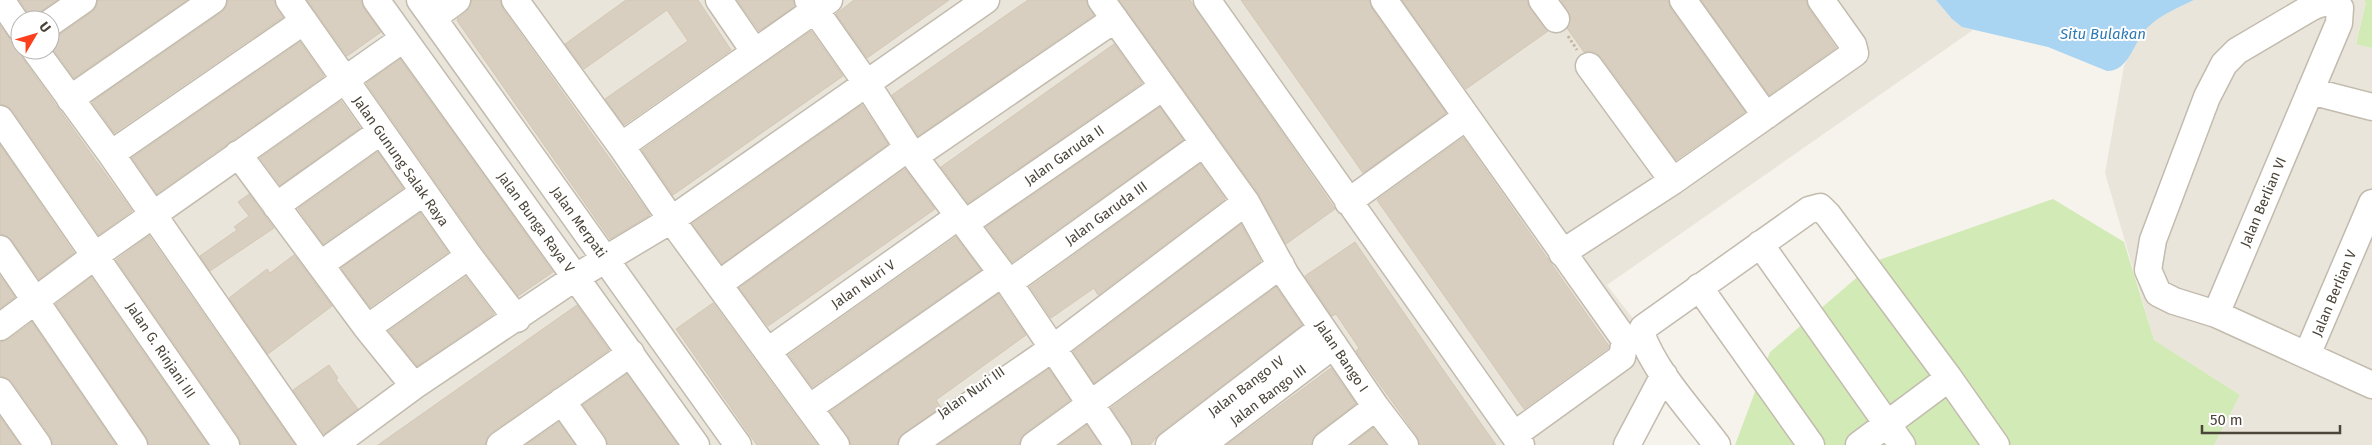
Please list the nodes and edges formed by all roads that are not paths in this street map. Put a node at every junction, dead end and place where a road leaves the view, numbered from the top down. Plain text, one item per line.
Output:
1 (1, 0) edge
2 (83, 0) edge
3 (213, 0) edge
4 (289, 0) edge
5 (376, 0) edge
6 (458, 0) edge
7 (516, 0) edge
8 (719, 0) edge
9 (986, 0) edge
10 (1207, 0) edge
11 (1384, 0) edge
12 (1683, 0) edge
13 (1821, 0) edge
14 (818, 3) edge
15 (426, 9) edge
16 (1108, 10) edge
17 (10, 13) edge
18 (60, 16) edge
19 (304, 21) junction
20 (403, 39) junction
21 (754, 51) junction
22 (42, 60) edge
23 (1590, 66) road end
24 (344, 80) junction
25 (867, 84) junction
26 (1163, 87) junction
27 (2310, 90) junction
28 (70, 99) junction
29 (2372, 107) edge
30 (1766, 116) junction
31 (1466, 117) junction
32 (0, 119) edge
33 (380, 132) junction
34 (1204, 143) junction
35 (621, 146) junction
36 (912, 152) junction
37 (110, 154) junction
38 (238, 154) junction
39 (1673, 181) junction
40 (424, 192) junction
41 (1246, 202) junction
42 (1348, 202) junction
43 (2372, 203) edge
44 (276, 206) junction
45 (153, 214) junction
46 (958, 215) junction
47 (671, 220) junction
48 (1760, 244) junction
49 (0, 249) edge
50 (1562, 253) junction
51 (96, 255) junction
52 (469, 256) junction
53 (606, 259) junction
54 (321, 264) junction
55 (1281, 266) junction
56 (576, 277) junction
57 (1005, 279) junction
58 (719, 284) junction
59 (1699, 287) junction
60 (34, 299) junction
61 (2216, 314) junction
62 (517, 319) junction
63 (0, 327) edge
64 (367, 328) junction
65 (1328, 337) junction
66 (1050, 343) junction
67 (765, 347) junction
68 (631, 353) junction
69 (2307, 355) junction
70 (1664, 375) junction
71 (1949, 378) junction
72 (2372, 385) edge
73 (414, 386) junction
74 (0, 392) edge
75 (562, 401) junction
76 (1089, 405) junction
77 (1376, 407) junction
78 (809, 408) junction
79 (1895, 435) edge
80 (1517, 440) edge
81 (38, 445) edge
82 (134, 445) edge
83 (226, 445) edge
84 (313, 445) edge
85 (334, 445) edge
86 (500, 445) edge
87 (593, 445) edge
88 (696, 445) edge
89 (738, 445) edge
90 (836, 445) edge
91 (896, 445) edge
92 (912, 445) edge
93 (1034, 445) edge
94 (1118, 445) edge
95 (1169, 445) edge
96 (1202, 445) edge
97 (1326, 445) edge
98 (1405, 445) edge
99 (1627, 445) edge
100 (1717, 445) edge
101 (1811, 445) edge
102 (1859, 445) edge
103 (1996, 445) edge

1 - 17 street
2 - 18 street
3 - 28 street
4 - 19 street, Jalan Gunung Salak Raya
5 - 20 street, Jalan Bunga Raya V
6 - 15 street
7 - 35 street
8 - 21 street
9 - 25 street
10 - 42 street
11 - 31 street
12 - 30 street
13 - 30 street
14 - 21 street
14 - 25 street
15 - 53 street, Jalan Merpati
16 - 26 street, Jalan Bango I
16 - 36 street
19 - 24 street, Jalan Gunung Salak Raya
19 - 37 street
20 - 24 street
20 - 56 street, Jalan Bunga Raya V
21 - 35 street
22 - 28 street
23 - 39 street
24 - 33 street, Jalan Gunung Salak Raya
24 - 38 street
25 - 36 street
25 - 47 street
26 - 34 street, Jalan Bango I
26 - 46 street, Jalan Garuda II
27 - 29 street
27 - 61 street, Jalan Berlian VI
27 - 61 street, Jalan Berlian VI
28 - 37 street
30 - 39 street
31 - 42 street
31 - 50 street
32 - 51 street, Jalan G. Rinjani III
33 - 40 street, Jalan Gunung Salak Raya
33 - 44 street
34 - 41 street, Jalan Bango I
34 - 57 street, Jalan Garuda III
35 - 47 street
36 - 46 street
36 - 58 street
37 - 45 street
38 - 44 street
38 - 45 street
39 - 50 street
40 - 52 street, Jalan Gunung Salak Raya
40 - 54 street
41 - 55 street, Jalan Bango I
41 - 66 street
42 - 80 street
43 - 69 street, Jalan Berlian V
44 - 54 street
45 - 51 street
45 - 84 street
46 - 57 street
46 - 67 street, Jalan Garuda II
47 - 53 street
47 - 58 street
48 - 59 street
48 - 71 street
48 - 79 street
49 - 60 street
50 - 80 street
51 - 60 street
51 - 83 street, Jalan G. Rinjani III
52 - 62 street, Jalan Gunung Salak Raya
52 - 64 street
53 - 56 street
53 - 89 street, Jalan Merpati
54 - 64 street
55 - 65 street, Jalan Bango I
55 - 76 street
56 - 62 street
56 - 68 street, Jalan Bunga Raya V
57 - 66 street
57 - 78 street, Jalan Garuda III
58 - 67 street
59 - 70 street
59 - 101 street
60 - 63 street
60 - 82 street
61 - 69 street
62 - 73 street
64 - 73 street
65 - 77 street, Jalan Bango I
65 - 95 street, Jalan Bango IV
65 - 96 street, Jalan Bango III
66 - 76 street
66 - 91 street, Jalan Nuri III
66 - 92 street
67 - 78 street
68 - 75 street
68 - 88 street, Jalan Bunga Raya V
69 - 72 street
70 - 99 street
70 - 100 street
71 - 79 street
71 - 103 street
73 - 85 street
74 - 81 street
75 - 86 street
75 - 87 street
76 - 93 street
76 - 94 street
77 - 97 street
77 - 98 street, Jalan Bango I
78 - 90 street
79 - 102 street

